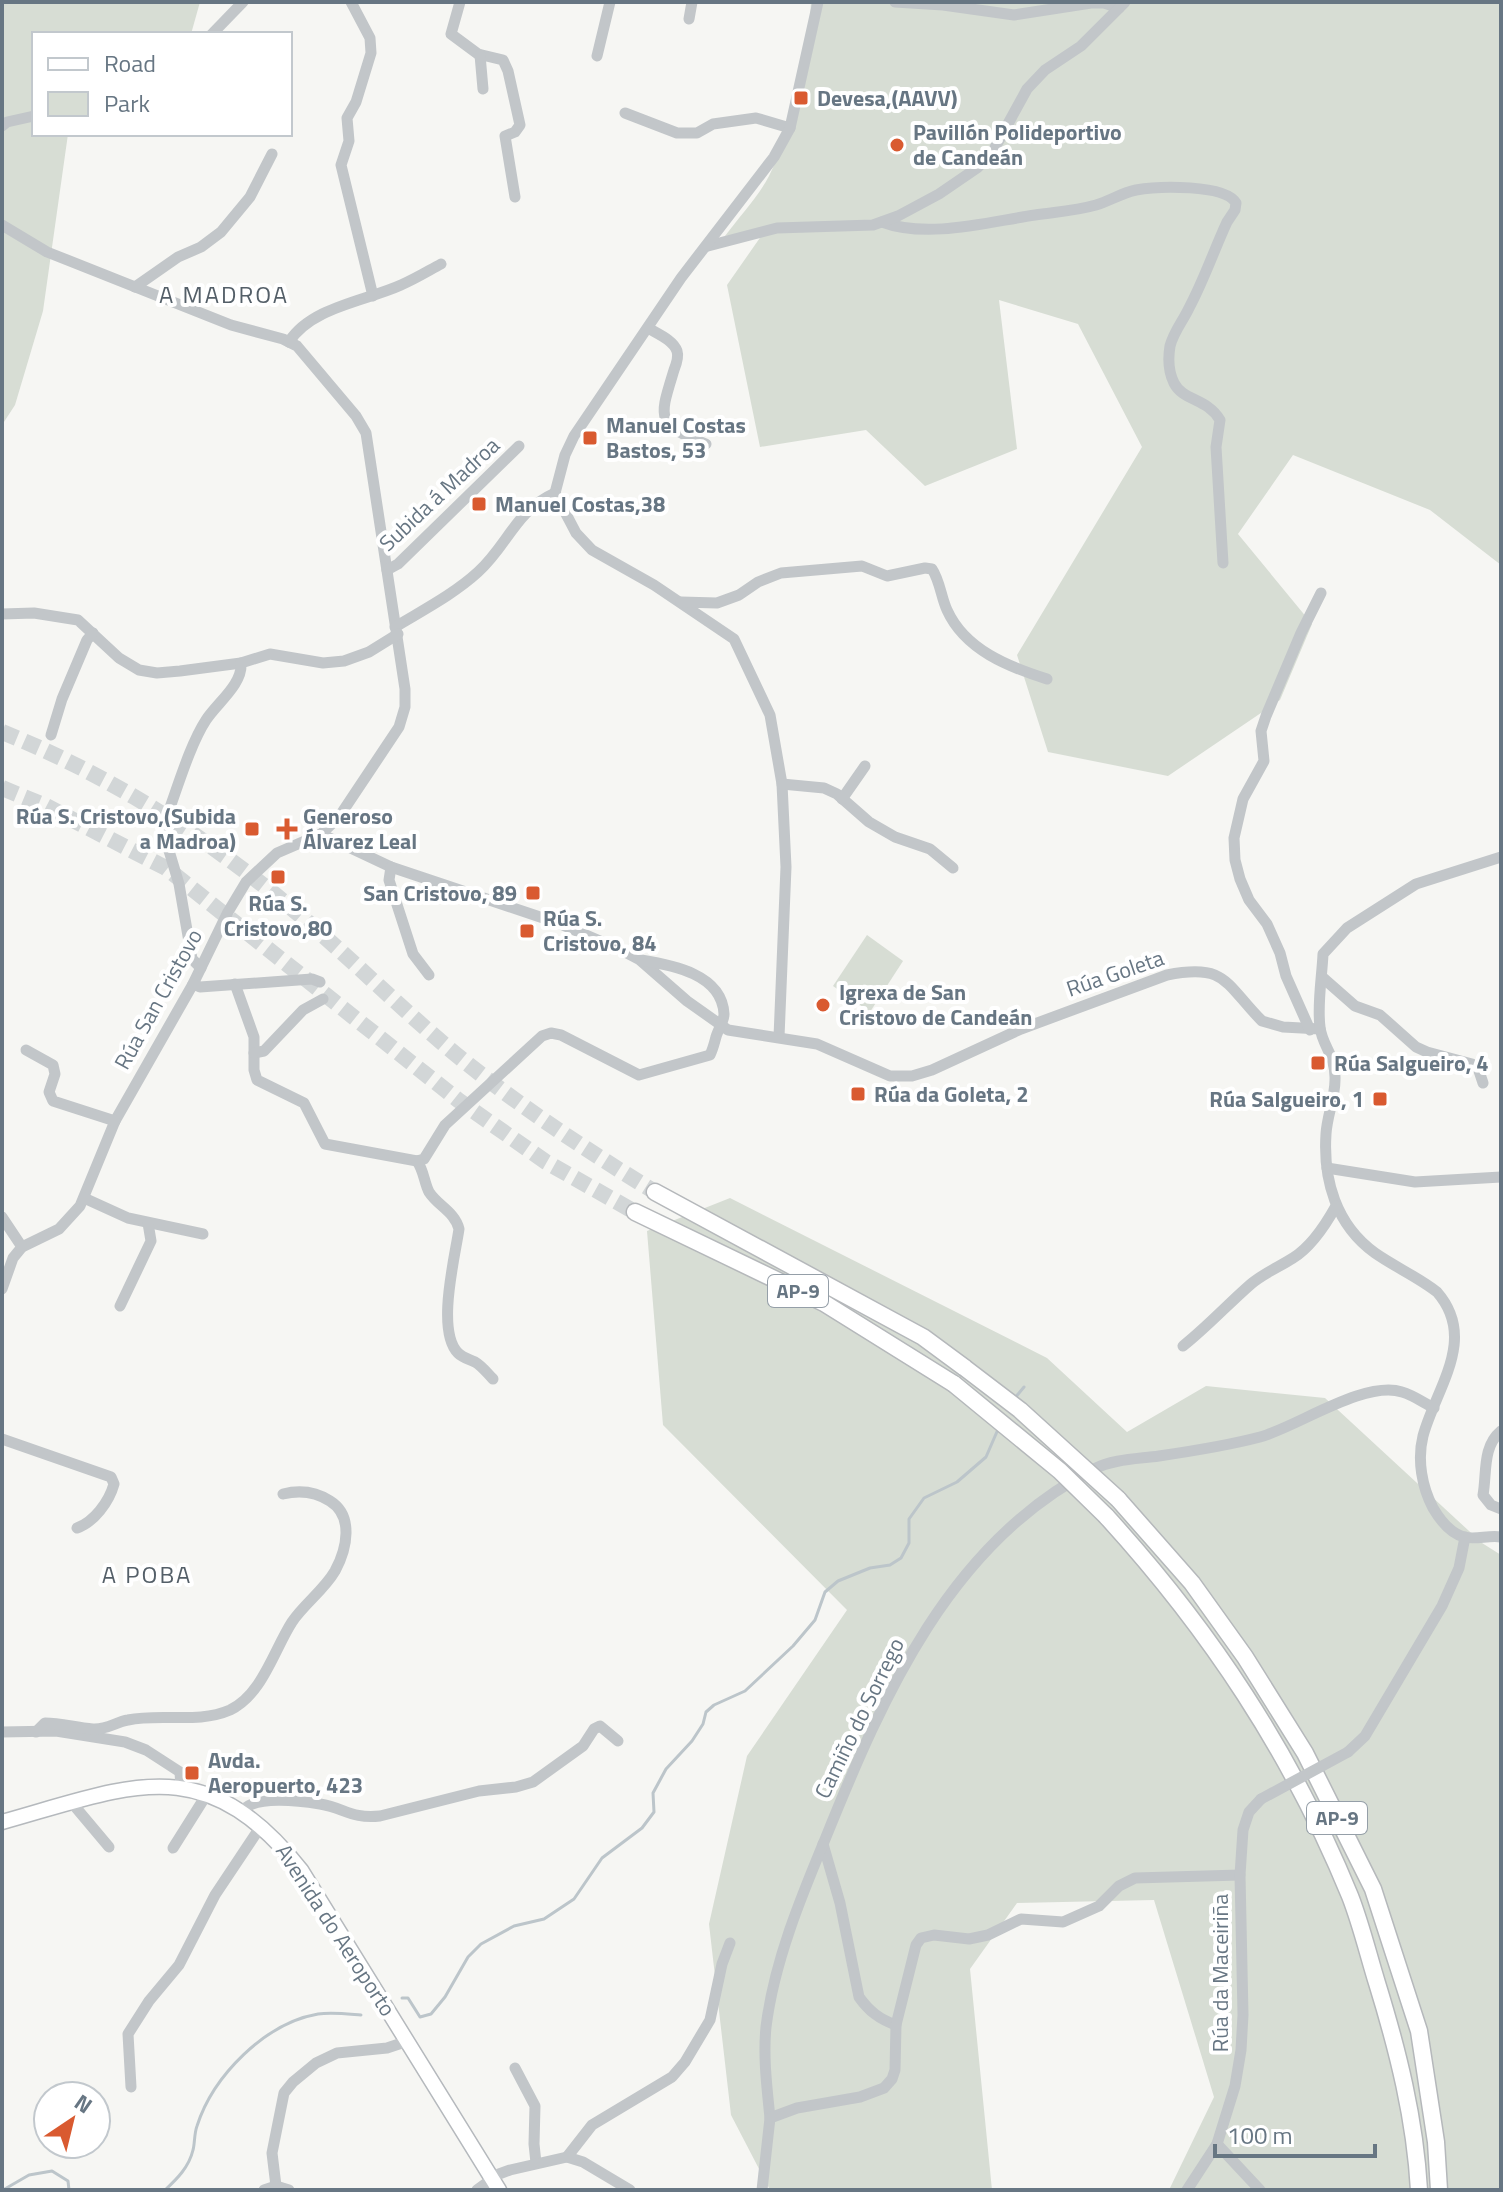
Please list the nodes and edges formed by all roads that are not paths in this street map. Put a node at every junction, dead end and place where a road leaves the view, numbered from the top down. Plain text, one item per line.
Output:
1 (243, 2) edge
2 (351, 2) edge
3 (460, 2) edge
4 (610, 2) edge
5 (692, 2) edge
6 (818, 2) edge
7 (895, 2) edge
8 (1122, 5) edge
9 (689, 19) dead end
10 (214, 32) edge
11 (480, 55) junction
12 (597, 56) dead end
13 (483, 89) dead end
14 (625, 113) dead end
15 (32, 116) edge
16 (4, 121) edge
17 (790, 128) junction
18 (272, 154) dead end
19 (515, 197) dead end
20 (882, 222) junction
21 (2, 225) edge
22 (707, 246) junction
23 (441, 264) dead end
24 (135, 287) junction
25 (373, 296) junction
26 (648, 328) junction
27 (289, 342) junction
28 (706, 444) dead end
29 (519, 446) dead end
30 (555, 493) junction
31 (1223, 563) dead end
32 (387, 570) junction
33 (1321, 593) dead end
34 (680, 602) junction
35 (2, 614) edge
36 (397, 631) junction
37 (93, 633) junction
38 (241, 663) junction
39 (1047, 679) dead end
40 (51, 735) dead end
41 (865, 766) dead end
42 (782, 784) junction
43 (842, 799) junction
44 (321, 834) junction
45 (1501, 857) edge
46 (391, 867) junction
47 (953, 868) dead end
48 (640, 960) junction
49 (201, 968) junction
50 (429, 975) dead end
51 (1322, 977) junction
52 (320, 982) dead end
53 (193, 984) junction
54 (235, 984) junction
55 (323, 999) dead end
56 (721, 1026) junction
57 (1315, 1029) junction
58 (779, 1037) junction
59 (26, 1050) dead end
60 (254, 1053) junction
61 (1483, 1083) dead end
62 (115, 1121) junction
63 (417, 1161) junction
64 (1327, 1168) junction
65 (1501, 1177) edge
66 (655, 1192) tunnel mouth
67 (84, 1198) junction
68 (1336, 1206) junction
69 (635, 1212) tunnel mouth
70 (2, 1217) edge
71 (148, 1223) junction
72 (203, 1234) dead end
73 (22, 1247) junction
74 (2, 1289) edge
75 (120, 1306) dead end
76 (1183, 1346) dead end
77 (493, 1379) dead end
78 (1434, 1408) junction
79 (1501, 1431) edge
80 (2, 1439) edge
81 (283, 1494) dead end
82 (1501, 1509) edge
83 (77, 1528) dead end
84 (1465, 1537) junction
85 (1501, 1537) edge
86 (2, 1732) edge
87 (36, 1732) junction
88 (618, 1741) dead end
89 (181, 1788) junction
90 (207, 1794) junction
91 (72, 1803) junction
92 (242, 1811) junction
93 (2, 1822) edge
94 (261, 1826) junction
95 (823, 1844) junction
96 (109, 1847) dead end
97 (173, 1848) dead end
98 (1240, 1875) junction
99 (730, 1943) dead end
100 (896, 2025) junction
101 (408, 2041) junction
102 (515, 2068) dead end
103 (131, 2087) dead end
104 (770, 2118) junction
105 (1217, 2144) junction
106 (567, 2157) junction
107 (536, 2163) junction
108 (496, 2184) edge
109 (270, 2188) edge
110 (289, 2190) edge
111 (477, 2190) edge
112 (630, 2190) edge
113 (762, 2190) edge
114 (1187, 2190) edge
115 (1260, 2190) edge
116 (1419, 2190) edge
117 (1439, 2190) edge

1 - 10 street
2 - 25 street
3 - 11 street
4 - 12 street
5 - 9 street
6 - 17 street
7 - 8 street
8 - 20 street
11 - 13 street
11 - 19 street
14 - 17 street
15 - 16 street
17 - 22 street
18 - 24 street
20 - 22 street
20 - 31 street
21 - 24 street, Subida á Madroa
22 - 26 street
23 - 25 street
24 - 27 street, Subida á Madroa
25 - 27 street
26 - 28 street
26 - 30 street
27 - 32 street, Subida á Madroa
29 - 32 street, Subida á Madroa
30 - 34 street
30 - 36 street
32 - 36 street, Subida á Madroa
33 - 57 street
34 - 39 street
34 - 42 street
35 - 37 street
36 - 38 street
36 - 44 street, Subida á Madroa
37 - 38 street
37 - 40 street
38 - 49 street
41 - 43 street
42 - 43 street
42 - 58 street
43 - 47 street
44 - 46 street
44 - 49 street, Rúa San Cristovo
45 - 51 street
46 - 48 street
46 - 50 street
48 - 56 street
48 - 56 street
49 - 53 street, Rúa San Cristovo
51 - 57 street
51 - 61 street
52 - 54 street
53 - 54 street
53 - 62 street, Rúa San Cristovo
54 - 60 street
55 - 60 street
56 - 58 street
56 - 63 street
57 - 58 street, Rúa Goleta
57 - 64 street
59 - 62 street
60 - 63 street
62 - 67 street, Rúa San Cristovo
63 - 77 street
64 - 65 street
64 - 68 street
66 - 117 highway, AP-9, bridge
67 - 71 street
67 - 73 street, Rúa San Cristovo
68 - 76 street
68 - 78 street
69 - 116 highway, AP-9, bridge
70 - 73 street
71 - 72 street
71 - 75 street
73 - 74 street
78 - 84 street
78 - 95 street, Camiño do Sorrego
79 - 82 street
80 - 83 street
81 - 87 street
84 - 85 street
84 - 98 street, Rúa da Maceiriña, bridge
86 - 87 street
87 - 89 street
88 - 92 street
89 - 90 main road, Avenida do Aeroporto
89 - 91 main road, Avenida do Aeroporto
90 - 92 main road, Avenida do Aeroporto
90 - 97 street
91 - 93 main road, Avenida do Aeroporto
91 - 96 street
92 - 94 main road, Avenida do Aeroporto
94 - 101 main road, Avenida do Aeroporto
94 - 103 street
95 - 100 street
95 - 104 street, Camiño do Sorrego
98 - 100 street
98 - 105 street, Rúa da Maceiriña
99 - 106 street
100 - 104 street
101 - 108 main road, Avenida do Aeroporto
101 - 109 street
102 - 107 street
104 - 113 street, Camiño do Sorrego
105 - 114 street, Rúa da Maceiriña
105 - 115 street
106 - 107 street
106 - 112 street
107 - 108 street
108 - 111 street
109 - 110 street

